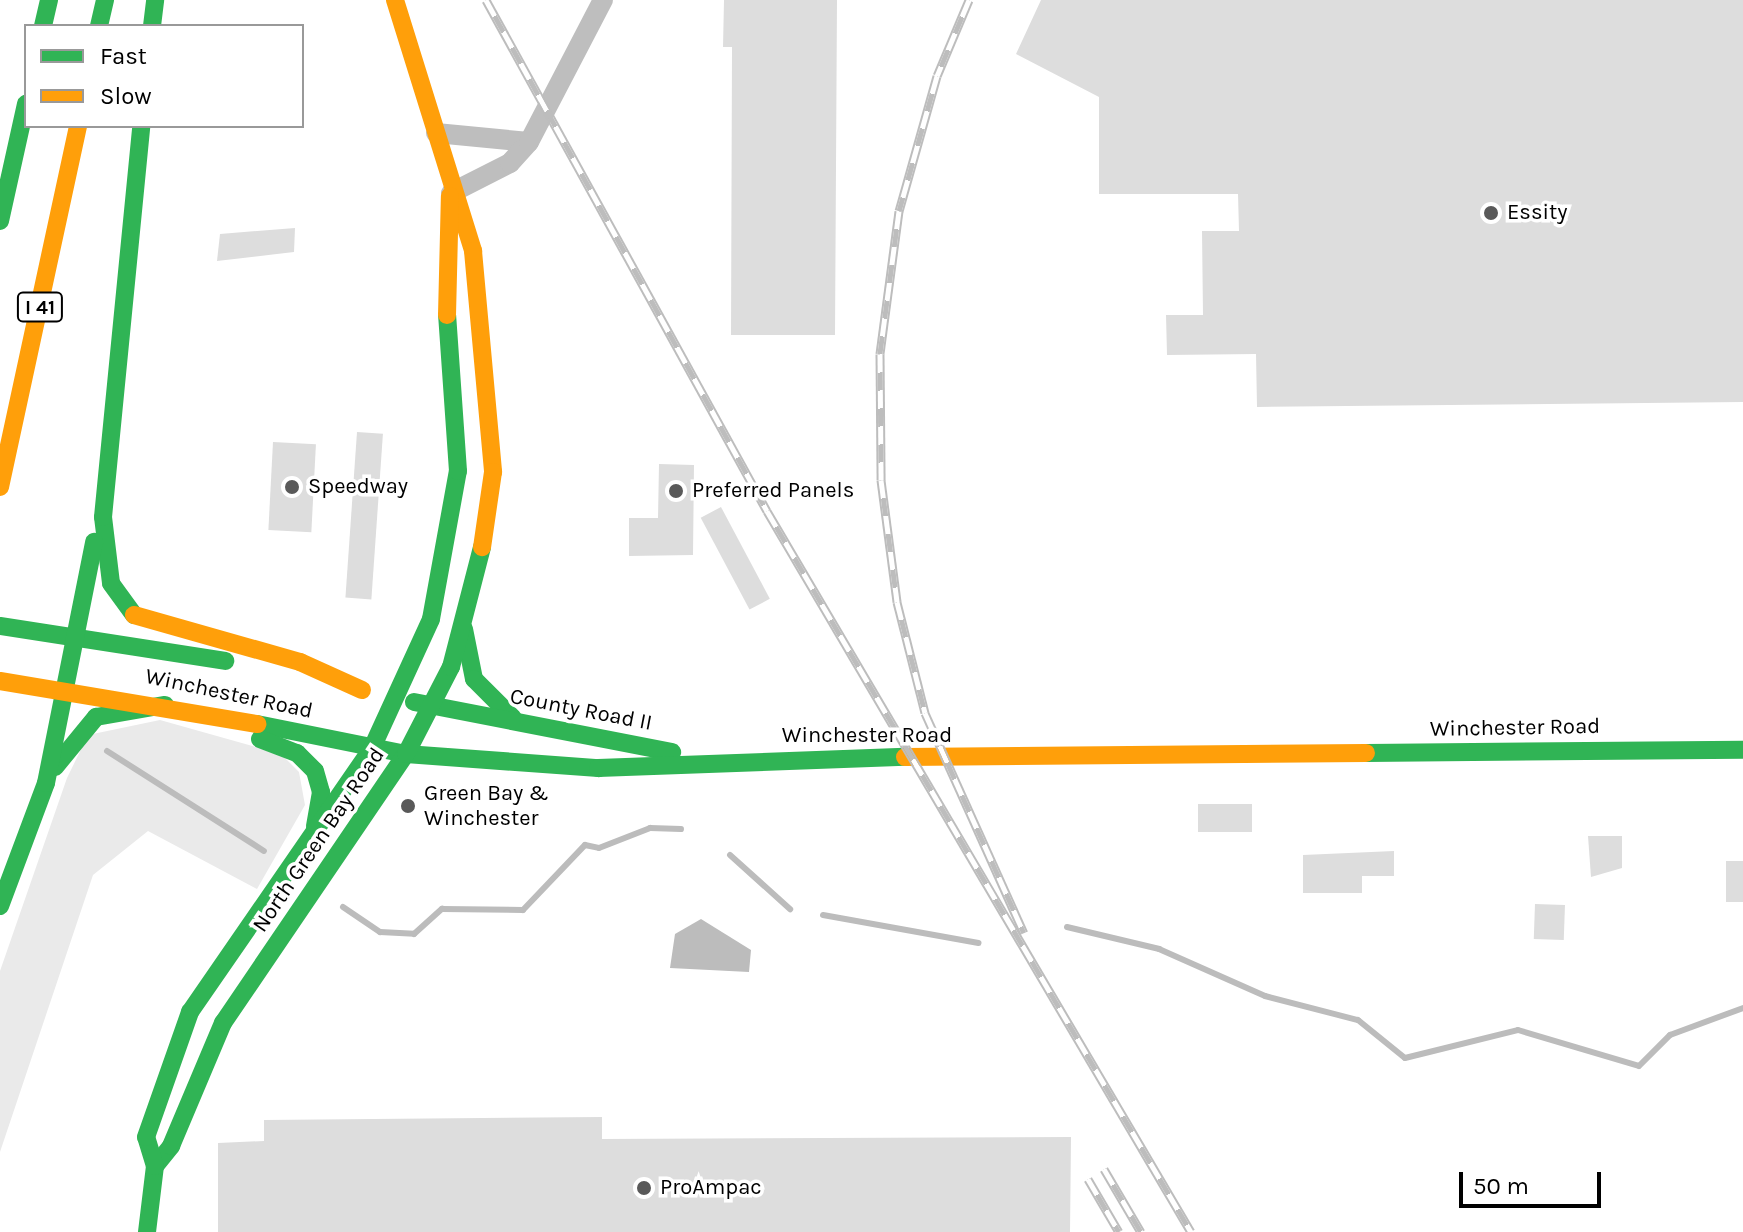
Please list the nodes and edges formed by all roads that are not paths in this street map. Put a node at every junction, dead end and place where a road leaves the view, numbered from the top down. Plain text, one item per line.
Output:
1 (49, 0) edge
2 (105, 0) edge
3 (155, 0) edge
4 (395, 0) edge
5 (603, 0) edge
6 (43, 24) edge
7 (99, 24) edge
8 (152, 24) edge
9 (24, 113) edge
10 (78, 128) edge
11 (141, 128) edge
12 (436, 133) junction
13 (529, 142) junction
14 (451, 193) junction
15 (0, 221) edge
16 (0, 487) edge
17 (103, 517) junction
18 (0, 626) edge
19 (464, 628) junction
20 (79, 634) junction
21 (0, 681) edge
22 (68, 687) junction
23 (362, 690) junction
24 (395, 699) junction
25 (171, 706) junction
26 (433, 706) junction
27 (520, 723) junction
28 (372, 748) junction
29 (1743, 750) edge
30 (406, 754) junction
31 (720, 759) junction
32 (46, 783) junction
33 (313, 835) junction
34 (0, 906) edge
35 (155, 1166) junction
36 (147, 1232) edge

1 - 6 main road
2 - 7 main road
3 - 8 main road
4 - 12 main road, North Green Bay Road
5 - 13 street
9 - 15 main road
10 - 16 main road, I 41
11 - 17 main road
12 - 13 street
12 - 14 main road, North Green Bay Road
13 - 14 street
14 - 19 main road, North Green Bay Road
14 - 24 main road, North Green Bay Road
17 - 20 main road
17 - 23 main road
18 - 20 main road, Winchester Road
19 - 26 main road, North Green Bay Road
19 - 27 main road
20 - 22 main road
20 - 23 main road, Winchester Road
21 - 22 main road, Winchester Road
22 - 25 main road, Winchester Road
22 - 32 main road
23 - 24 main road, Winchester Road
24 - 26 main road, Winchester Road
24 - 28 main road, North Green Bay Road
25 - 28 main road, Winchester Road
25 - 32 main road
25 - 33 main road
26 - 27 main road, County Road II
26 - 30 main road, North Green Bay Road
27 - 31 main road, County Road II
28 - 30 main road, Winchester Road
28 - 33 main road, North Green Bay Road
29 - 31 main road, Winchester Road
30 - 31 main road, Winchester Road
30 - 35 main road, North Green Bay Road
32 - 34 main road
33 - 35 main road, North Green Bay Road
35 - 36 main road, North Green Bay Road

